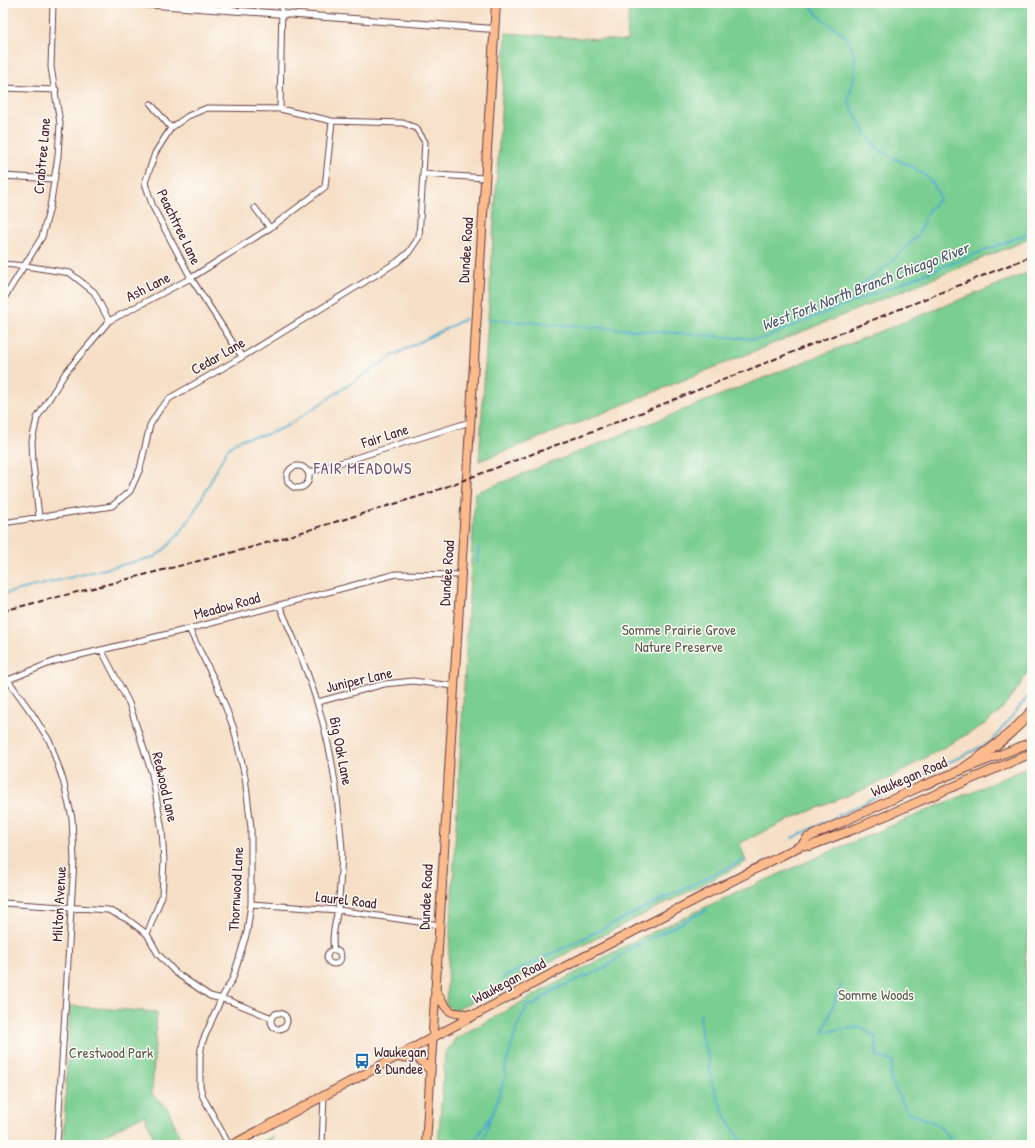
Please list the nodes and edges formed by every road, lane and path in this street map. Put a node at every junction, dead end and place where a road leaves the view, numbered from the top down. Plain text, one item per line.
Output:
1 (53, 3) edge
2 (128, 3) edge
3 (282, 3) edge
4 (496, 3) edge
5 (282, 14) junction
6 (494, 29) junction
7 (3, 88) edge
8 (56, 90) junction
9 (151, 104) dead end
10 (280, 109) junction
11 (332, 121) junction
12 (171, 128) junction
13 (423, 174) junction
14 (3, 176) edge
15 (484, 178) junction
16 (54, 179) junction
17 (255, 208) dead end
18 (270, 228) junction
19 (3, 264) edge
20 (26, 266) junction
21 (191, 278) junction
22 (3, 300) edge
23 (109, 321) junction
24 (242, 357) junction
25 (470, 422) junction
26 (308, 473) junction
27 (39, 517) junction
28 (3, 523) edge
29 (461, 575) junction
30 (279, 605) junction
31 (190, 629) junction
32 (102, 651) junction
33 (5, 681) edge
34 (453, 686) junction
35 (318, 702) junction
36 (1032, 711) edge
37 (1032, 742) edge
38 (1032, 753) edge
39 (961, 770) junction
40 (802, 845) junction
41 (3, 902) edge
42 (251, 904) junction
43 (71, 906) junction
44 (338, 910) junction
45 (439, 924) junction
46 (147, 934) junction
47 (334, 950) dead end
48 (435, 989) junction
49 (221, 999) junction
50 (477, 1014) junction
51 (272, 1018) dead end
52 (432, 1037) junction
53 (396, 1057) junction
54 (430, 1070) junction
55 (324, 1095) junction
56 (57, 1145) edge
57 (230, 1145) edge
58 (322, 1145) edge
59 (426, 1145) edge

1 - 8 street, Crabtree Lane
2 - 5 street
3 - 5 street
4 - 6 main road, Dundee Road
5 - 6 street
5 - 10 street
6 - 15 main road, Dundee Road
7 - 8 street
8 - 16 street, Crabtree Lane
9 - 12 street
10 - 11 street
10 - 12 street, Peachtree Lane
11 - 13 street
11 - 18 street, Ash Lane
12 - 21 street, Peachtree Lane
13 - 15 street
13 - 24 street, Cedar Lane
14 - 16 street
15 - 25 main road, Dundee Road
16 - 20 street, Crabtree Lane
17 - 18 street
18 - 21 street, Ash Lane
19 - 20 street
20 - 22 street, Crabtree Lane
20 - 23 street
21 - 23 street, Ash Lane
21 - 24 street, Peachtree Lane
23 - 27 street, Ash Lane
24 - 27 street, Cedar Lane
25 - 26 street, Fair Lane
25 - 29 main road, Dundee Road
26 - 26 street
27 - 28 street, Cedar Lane
29 - 30 street, Meadow Road
29 - 34 main road, Dundee Road
30 - 31 street, Meadow Road
30 - 35 street, Big Oak Lane
31 - 32 street, Meadow Road
31 - 42 street, Thornwood Lane
32 - 33 street, Meadow Road
32 - 46 street, Redwood Lane
33 - 43 street, Milton Avenue
34 - 35 street, Juniper Lane
34 - 45 main road, Dundee Road
35 - 44 street, Big Oak Lane
36 - 39 highway
37 - 39 main road, Waukegan Road
38 - 40 main road, Waukegan Road
39 - 40 main road, Waukegan Road
40 - 50 main road, Waukegan Road
41 - 43 street
42 - 44 street, Laurel Road
42 - 49 street, Thornwood Lane
43 - 46 street
43 - 56 street, Milton Avenue
44 - 45 street, Laurel Road
44 - 47 street, Big Oak Lane
45 - 48 main road, Dundee Road
46 - 49 street
48 - 50 main road
48 - 52 main road, Dundee Road
49 - 51 street
49 - 57 street, Thornwood Lane
50 - 52 main road, Waukegan Road
52 - 53 main road, Waukegan Road
52 - 54 main road, Dundee Road
53 - 54 main road
53 - 55 main road, Waukegan Road
54 - 59 main road, Dundee Road
55 - 57 main road, Waukegan Road
55 - 58 street

